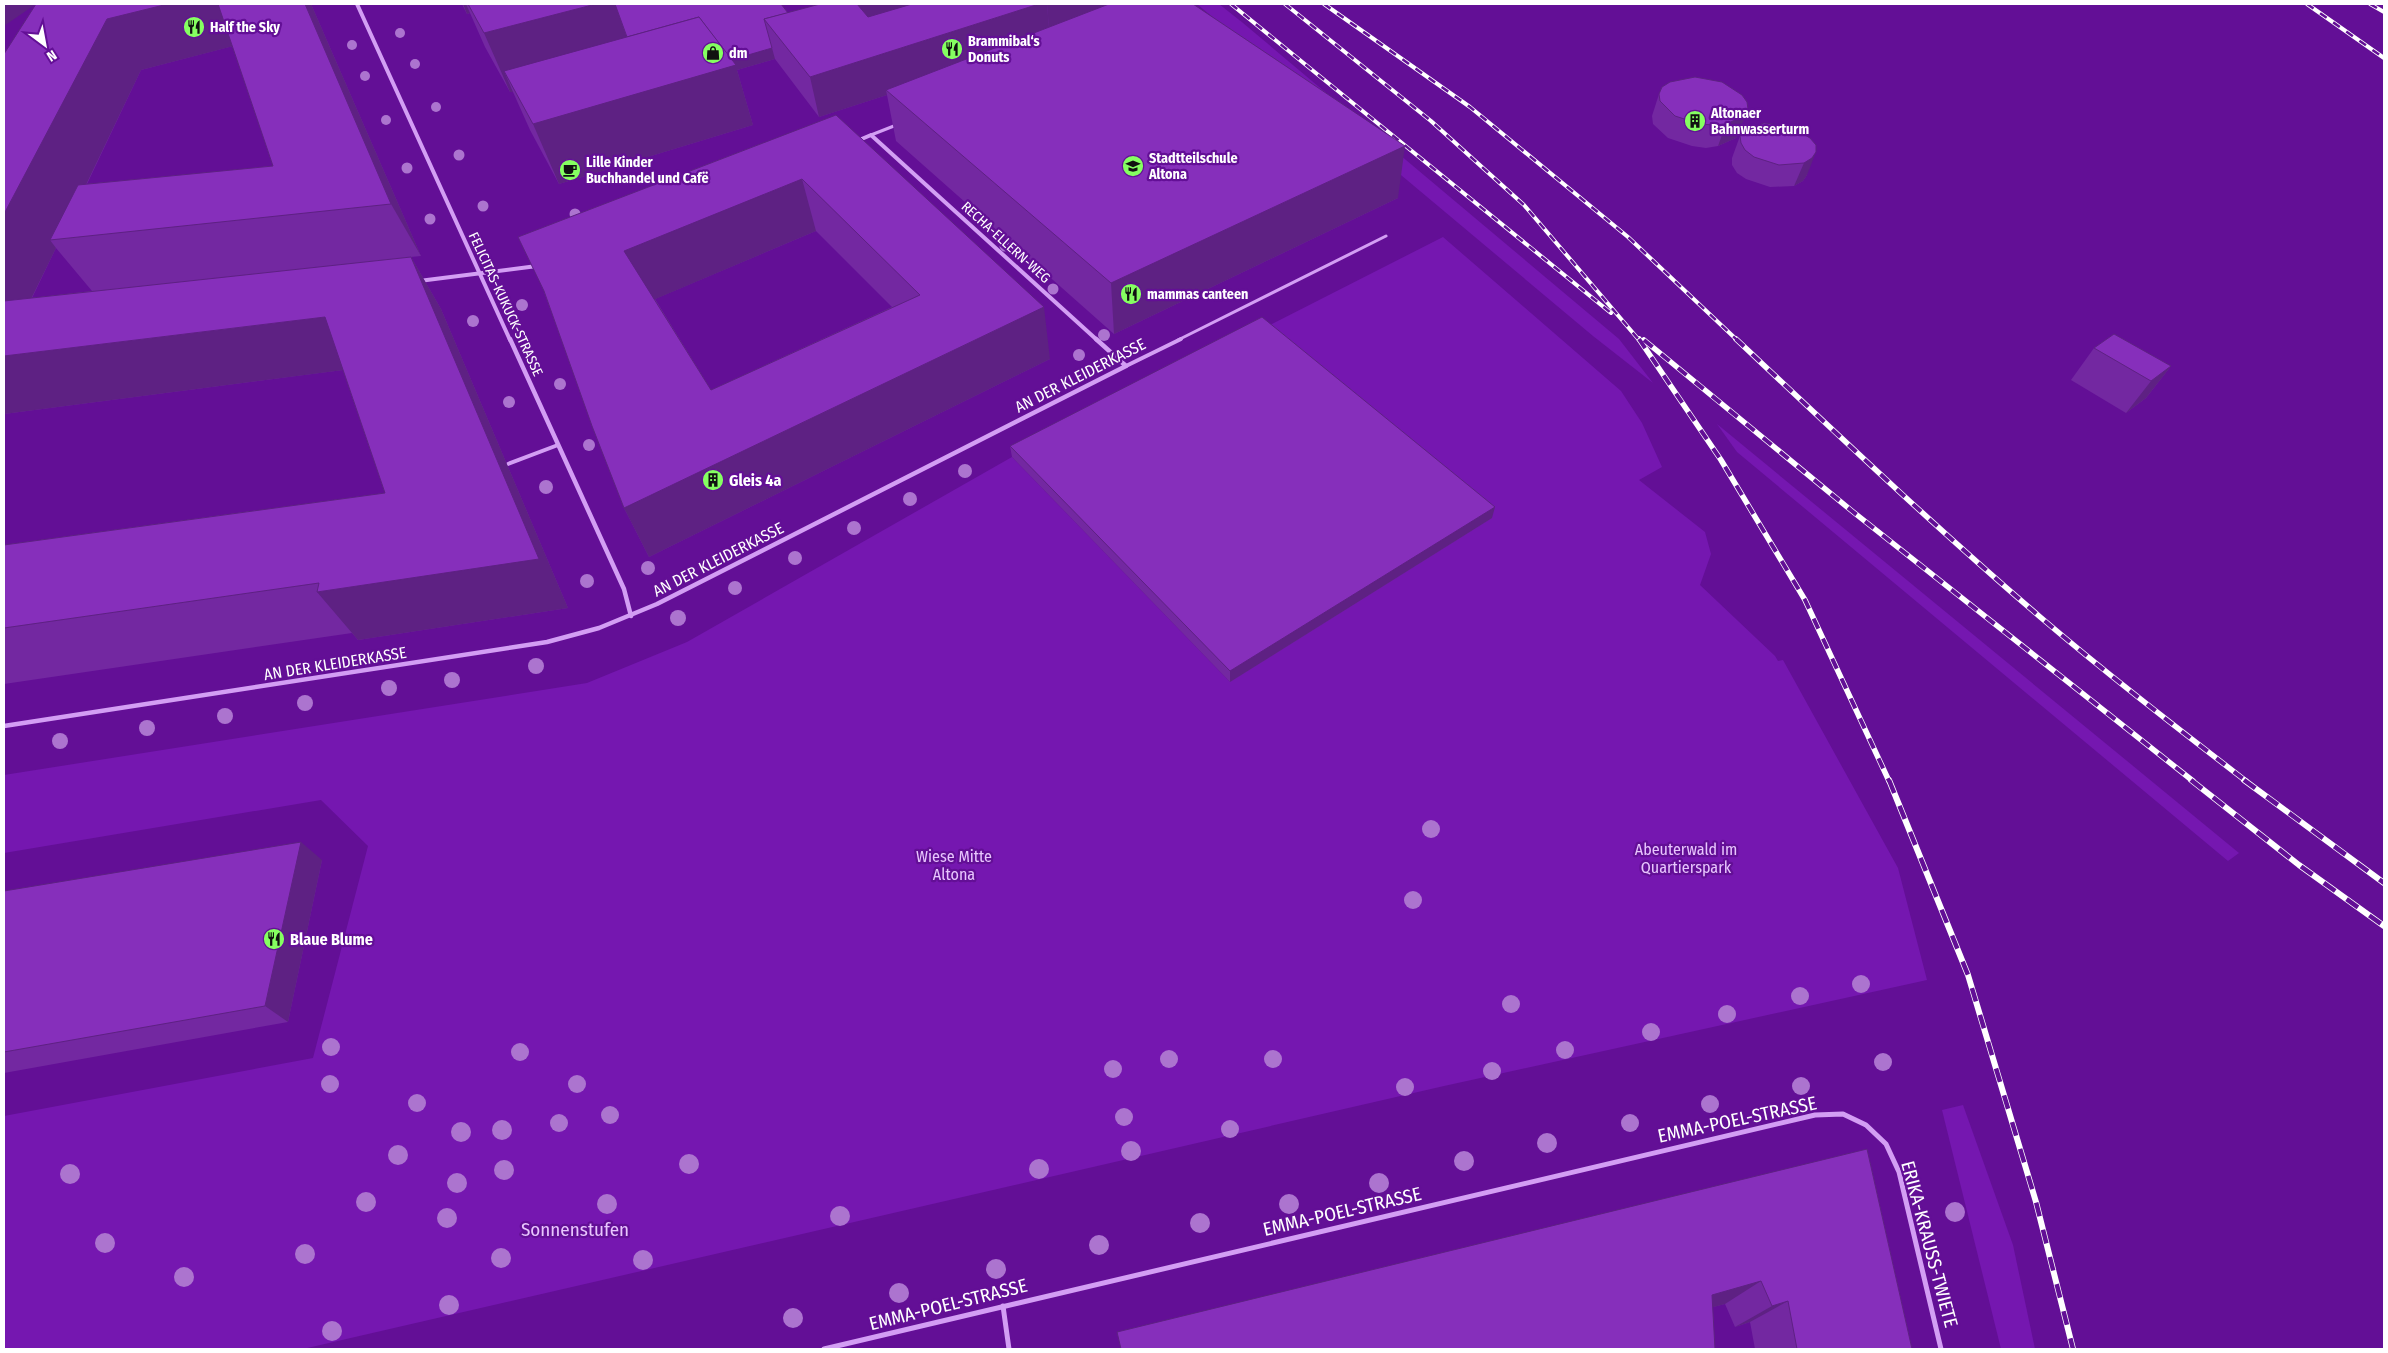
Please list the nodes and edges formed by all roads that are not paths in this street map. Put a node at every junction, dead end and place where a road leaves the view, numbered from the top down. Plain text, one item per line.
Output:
1 (357, 4) edge
2 (908, 121) edge
3 (871, 135) junction
4 (854, 142) edge
5 (1386, 236) dead end
6 (542, 264) edge
7 (480, 274) junction
8 (411, 282) edge
9 (1126, 366) junction
10 (558, 445) junction
11 (508, 464) dead end
12 (631, 616) junction
13 (4, 726) edge
14 (1866, 1125) joint
15 (1003, 1306) junction
16 (824, 1349) edge
17 (1009, 1349) edge
18 (1942, 1349) edge

1 - 7 street, FELICITAS-KUKUCK-STRASSE
2 - 3 street
3 - 4 street
3 - 9 street, RECHA-ELLERN-WEG
5 - 9 street, AN DER KLEIDERKASSE
6 - 7 street
7 - 8 street
7 - 10 street, FELICITAS-KUKUCK-STRASSE
9 - 12 street, AN DER KLEIDERKASSE
10 - 11 lane
10 - 12 street, FELICITAS-KUKUCK-STRASSE
12 - 13 street, AN DER KLEIDERKASSE
14 - 15 street, EMMA-POEL-STRASSE
14 - 18 street, ERIKA-KRAUSS-TWIETE
15 - 16 street, EMMA-POEL-STRASSE
15 - 17 street

